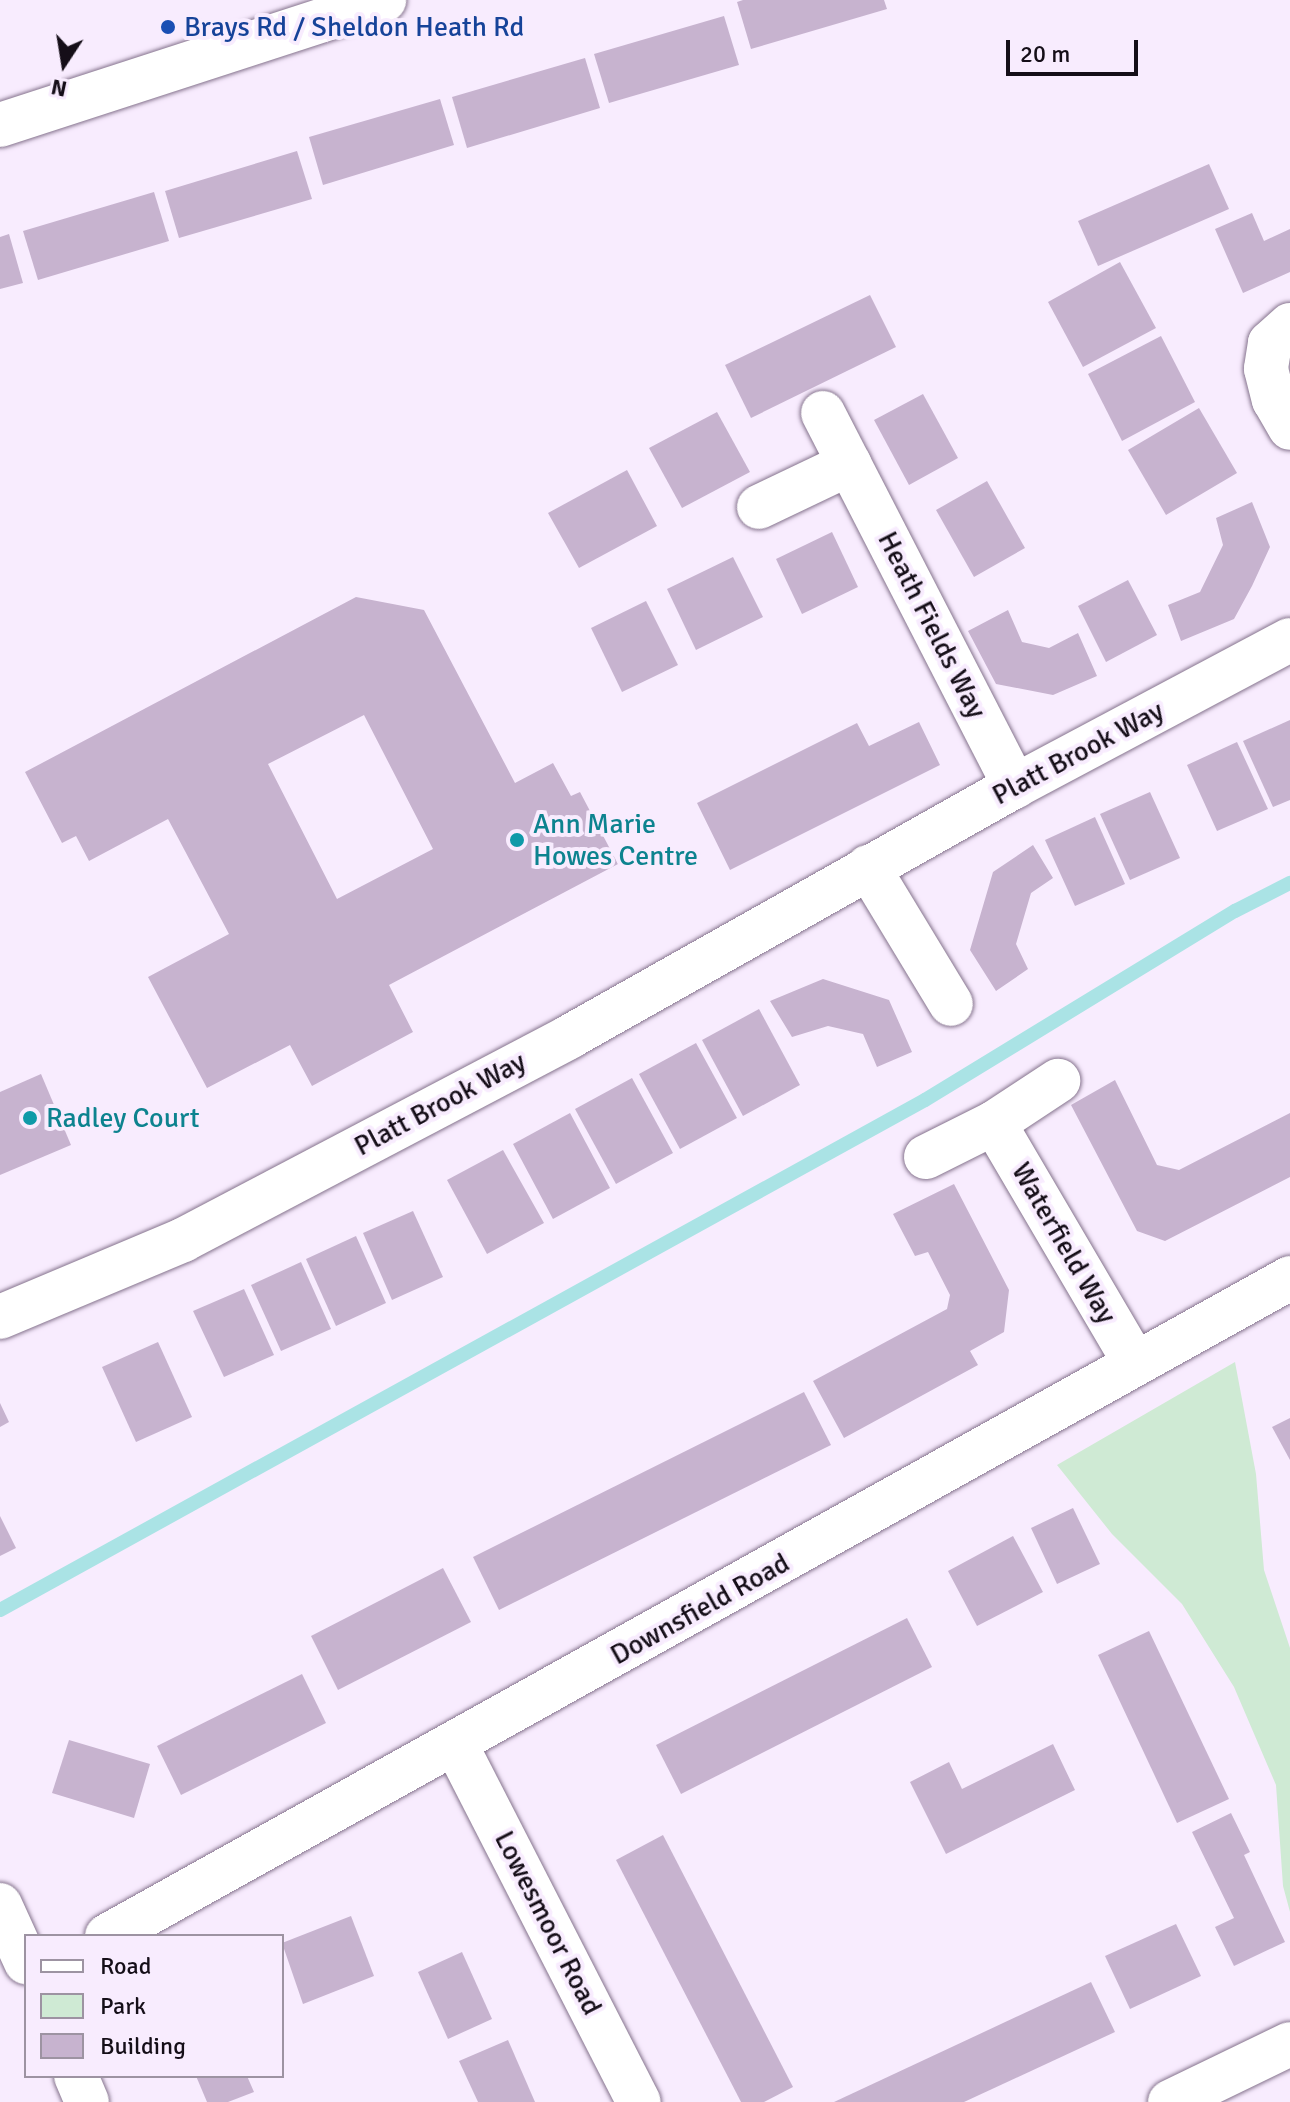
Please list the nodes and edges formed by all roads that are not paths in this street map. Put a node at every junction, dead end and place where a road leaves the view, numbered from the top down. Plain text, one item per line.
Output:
1 (384, 0) edge
2 (0, 125) edge
3 (1290, 325) edge
4 (823, 413) dead end
5 (1290, 428) edge
6 (849, 464) junction
7 (759, 507) dead end
8 (1290, 640) edge
9 (1015, 786) junction
10 (868, 867) junction
11 (951, 1004) dead end
12 (1058, 1081) dead end
13 (994, 1123) junction
14 (926, 1157) dead end
15 (1290, 1278) edge
16 (0, 1317) edge
17 (1134, 1362) junction
18 (456, 1745) junction
19 (0, 1905) edge
20 (111, 1934) edge
21 (24, 1958) edge
22 (1290, 2044) edge
23 (77, 2078) edge
24 (87, 2102) edge
25 (639, 2102) edge
26 (1170, 2102) edge

1 - 2 street
3 - 5 street
4 - 6 street, Heath Fields Way
6 - 7 street
6 - 9 street, Heath Fields Way
8 - 9 street, Platt Brook Way
9 - 10 street, Platt Brook Way
10 - 11 street
10 - 16 street, Platt Brook Way
12 - 13 street
13 - 14 street
13 - 17 street, Waterfield Way
15 - 17 street, Downsfield Road
17 - 18 street, Downsfield Road
18 - 20 street, Downsfield Road
18 - 25 street, Lowesmoor Road
19 - 21 street
22 - 26 street
23 - 24 street

